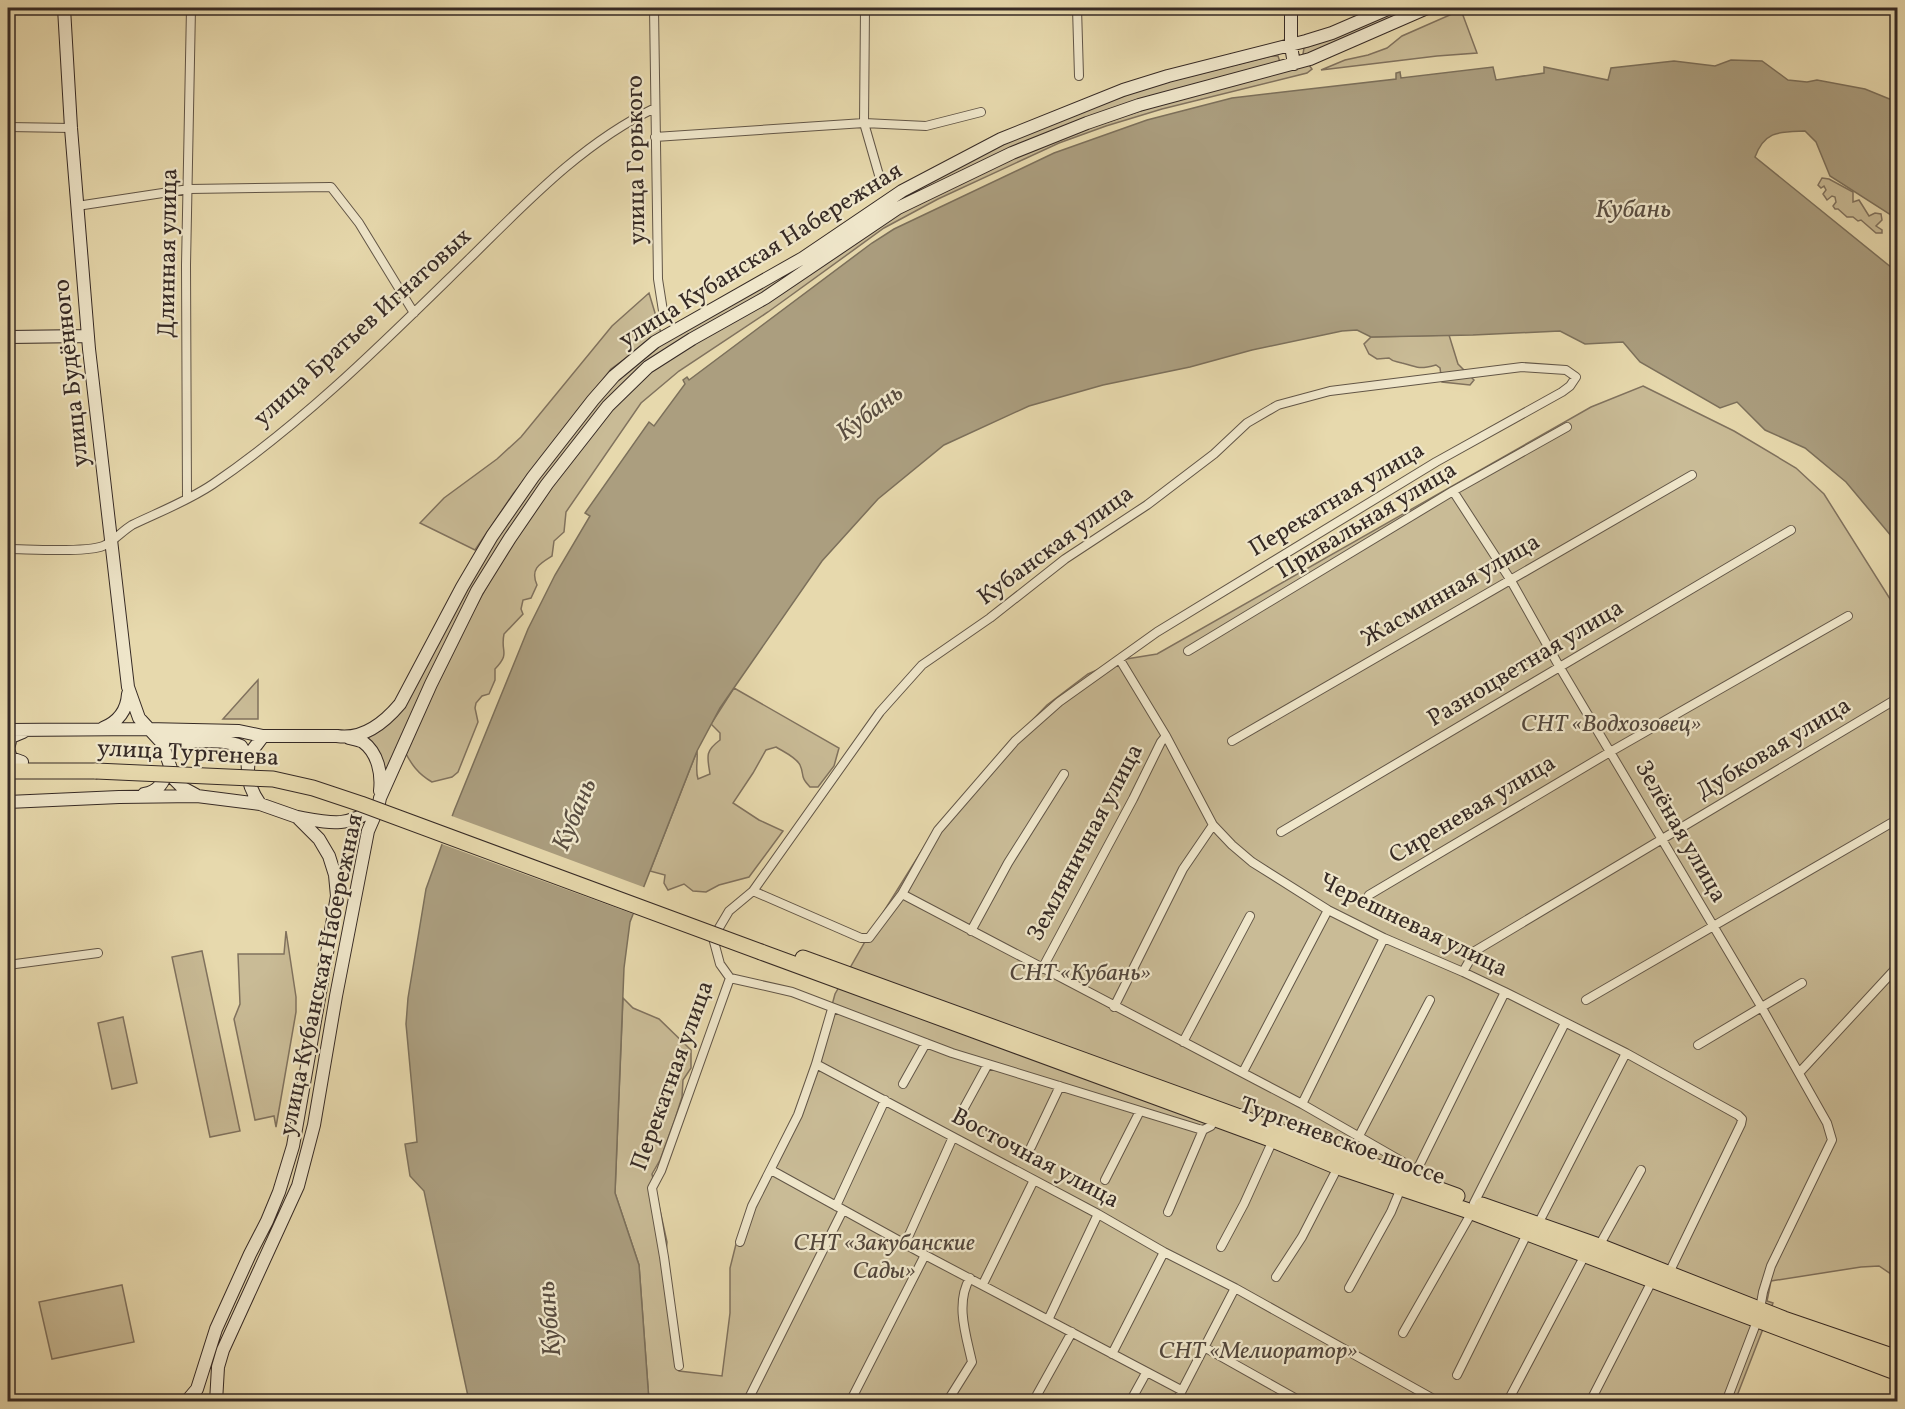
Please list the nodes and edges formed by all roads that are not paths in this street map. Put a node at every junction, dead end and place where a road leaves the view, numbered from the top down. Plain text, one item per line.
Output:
1 (63, 8) edge
2 (191, 8) edge
3 (654, 8) edge
4 (865, 8) edge
5 (1077, 8) edge
6 (1291, 8) edge
7 (1390, 8) edge
8 (1427, 8) edge
9 (1290, 46) junction
10 (1294, 64) junction
11 (1079, 76) dead end
12 (655, 108) junction
13 (981, 112) dead end
14 (864, 123) junction
15 (8, 128) edge
16 (71, 128) junction
17 (655, 137) junction
18 (881, 182) dead end
19 (189, 189) junction
20 (77, 206) junction
21 (663, 311) dead end
22 (414, 313) junction
23 (88, 336) junction
24 (8, 337) edge
25 (1576, 377) joint
26 (1567, 427) dead end
27 (1692, 476) dead end
28 (1453, 491) junction
29 (187, 498) junction
30 (1791, 530) dead end
31 (110, 541) junction
32 (8, 549) edge
33 (1510, 579) junction
34 (1848, 616) dead end
35 (1188, 651) dead end
36 (1118, 661) junction
37 (1559, 666) junction
38 (128, 687) junction
39 (1898, 698) edge
40 (147, 729) junction
41 (8, 730) edge
42 (28, 730) junction
43 (99, 730) junction
44 (197, 731) junction
45 (263, 736) junction
46 (1166, 736) junction
47 (349, 738) junction
48 (1232, 741) dead end
49 (178, 742) junction
50 (1610, 752) junction
51 (15, 761) edge
52 (169, 764) junction
53 (8, 771) edge
54 (91, 771) junction
55 (248, 771) junction
56 (1064, 774) dead end
57 (197, 796) junction
58 (119, 797) junction
59 (8, 802) edge
60 (379, 803) junction
61 (260, 804) junction
62 (297, 817) junction
63 (1898, 819) edge
64 (1213, 825) junction
65 (1281, 832) dead end
66 (1661, 839) junction
67 (531, 867) joint
68 (753, 891) junction
69 (902, 894) junction
70 (1369, 895) dead end
71 (1328, 910) junction
72 (1250, 916) dead end
73 (1713, 927) junction
74 (971, 931) junction
75 (1384, 939) junction
76 (98, 953) dead end
77 (8, 965) edge
78 (1898, 966) edge
79 (1042, 969) junction
80 (1463, 972) junction
81 (730, 978) junction
82 (1802, 983) dead end
83 (1505, 992) junction
84 (1430, 1000) dead end
85 (1586, 1000) dead end
86 (1114, 1007) junction
87 (1762, 1008) junction
88 (832, 1009) junction
89 (1565, 1023) junction
90 (1183, 1042) junction
91 (926, 1043) junction
92 (1698, 1045) dead end
93 (1626, 1053) junction
94 (816, 1064) junction
95 (988, 1064) junction
96 (1243, 1072) junction
97 (1799, 1072) junction
98 (903, 1084) dead end
99 (1060, 1086) junction
100 (885, 1100) junction
101 (1302, 1104) junction
102 (964, 1108) dead end
103 (1140, 1111) junction
104 (1220, 1122) junction
105 (1359, 1136) junction
106 (953, 1137) junction
107 (1273, 1140) junction
108 (1031, 1147) dead end
109 (1380, 1148) junction
110 (1364, 1162) junction
111 (1338, 1167) junction
112 (1641, 1170) dead end
113 (774, 1171) junction
114 (1408, 1178) junction
115 (1034, 1180) junction
116 (1106, 1180) dead end
117 (1473, 1207) junction
118 (840, 1208) junction
119 (1168, 1212) dead end
120 (1098, 1214) junction
121 (1532, 1230) junction
122 (740, 1242) dead end
123 (905, 1244) junction
124 (1599, 1246) junction
125 (1221, 1247) dead end
126 (1164, 1252) junction
127 (925, 1255) junction
128 (1585, 1255) junction
129 (1668, 1275) junction
130 (1276, 1277) dead end
131 (970, 1278) junction
132 (1652, 1281) junction
133 (982, 1284) junction
134 (1235, 1288) junction
135 (1349, 1288) dead end
136 (1758, 1315) junction
137 (1048, 1320) junction
138 (1072, 1332) junction
139 (1403, 1333) dead end
140 (1204, 1347) junction
141 (1112, 1354) junction
142 (1898, 1358) edge
143 (679, 1366) dead end
144 (1146, 1373) junction
145 (1898, 1373) edge
146 (1457, 1375) dead end
147 (1181, 1390) junction
148 (1510, 1397) dead end
149 (186, 1401) edge
150 (216, 1401) edge
151 (747, 1401) edge
152 (850, 1401) edge
153 (947, 1401) edge
154 (1033, 1401) edge
155 (1130, 1401) edge
156 (1176, 1401) edge
157 (1302, 1401) edge
158 (1439, 1401) edge
159 (1590, 1401) edge
160 (1726, 1401) edge

1 - 16 main road, улица Будённого
2 - 19 street, Длинная улица
3 - 12 street, улица Горького
4 - 14 street
5 - 11 street
6 - 9 main road
7 - 9 main road, улица Кубанская Набережная
8 - 10 main road, улица Кубанская Набережная
9 - 10 main road
9 - 47 main road, улица Кубанская Набережная
10 - 60 main road, улица Кубанская Набережная
12 - 17 street, улица Горького
12 - 22 street, улица Братьев Игнатовых
13 - 14 street
14 - 17 street
14 - 18 street
15 - 16 street
16 - 20 main road, улица Будённого
17 - 21 street, улица Горького
19 - 20 street
19 - 22 street
19 - 29 street, Длинная улица
20 - 23 main road, улица Будённого
22 - 29 street, улица Братьев Игнатовых
23 - 24 main road
23 - 31 main road, улица Будённого
25 - 36 street, Перекатная улица
25 - 68 street, Кубанская улица
26 - 28 street, Привальная улица
27 - 33 street, Жасминная улица
28 - 33 street, Зелёная улица
28 - 35 street, Привальная улица
29 - 31 street, улица Братьев Игнатовых
30 - 37 street, Разноцветная улица
31 - 32 street, улица Братьев Игнатовых
31 - 38 main road, улица Будённого
33 - 37 street, Зелёная улица
33 - 48 street, Жасминная улица
34 - 50 street, Сиреневая улица
36 - 46 street, Черешневая улица
36 - 69 street, Перекатная улица
37 - 50 street, Зелёная улица
37 - 65 street, Разноцветная улица
38 - 40 main road, улица Будённого
38 - 43 main road
39 - 66 street, Дубковая улица
40 - 43 main road, улица Кубанская Набережная
40 - 44 main road, улица Кубанская Набережная
40 - 49 main road
40 - 52 main road, улица Будённого
41 - 42 main road, улица Кубанская Набережная
42 - 43 main road, улица Кубанская Набережная
42 - 51 main road
44 - 45 main road, улица Кубанская Набережная
44 - 49 main road
45 - 47 main road, улица Кубанская Набережная
45 - 55 main road
46 - 64 street, Черешневая улица
46 - 79 street, Земляничная улица
47 - 60 main road
49 - 52 main road
49 - 55 main road
50 - 66 street, Зелёная улица
50 - 70 street, Сиреневая улица
51 - 54 highway, улица Тургенева
52 - 57 main road, улица Будённого
52 - 58 main road
53 - 54 highway, улица Тургенева
54 - 67 highway, улица Тургенева, bridge
55 - 61 main road
56 - 74 street
57 - 58 main road, улица Кубанская Набережная
57 - 61 main road, улица Кубанская Набережная
58 - 59 main road
60 - 62 main road
60 - 150 main road, улица Кубанская Набережная
61 - 62 main road, улица Кубанская Набережная
62 - 149 main road, улица Кубанская Набережная
63 - 73 street
64 - 71 street, Черешневая улица
64 - 86 street
66 - 73 street, Зелёная улица
66 - 80 street, Дубковая улица
67 - 104 highway, Тургеневское шоссе, bridge
68 - 69 street, Перекатная улица
68 - 81 street, Кубанская улица
69 - 74 street
71 - 75 street, Черешневая улица
71 - 96 street
72 - 90 street
73 - 85 street
73 - 87 street, Зелёная улица
74 - 79 street
75 - 80 street, Черешневая улица
75 - 101 street
76 - 77 street
78 - 97 street
79 - 86 street
80 - 83 street, Черешневая улица
81 - 88 street
81 - 143 street, Перекатная улица
82 - 87 street
83 - 89 street, Черешневая улица
83 - 114 street
84 - 105 street
86 - 90 street
87 - 92 street
87 - 97 street, Зелёная улица
88 - 91 street
88 - 94 street
89 - 93 street, Черешневая улица
89 - 117 street
90 - 96 street
91 - 95 street
91 - 98 street
93 - 121 street
93 - 129 street, Черешневая улица
94 - 100 street, Восточная улица
94 - 113 street
95 - 99 street
95 - 102 street
96 - 101 street
97 - 136 street, Зелёная улица
99 - 103 street
99 - 108 street
100 - 106 street, Восточная улица
100 - 118 street
101 - 105 street
103 - 104 street
103 - 116 street
104 - 107 highway, Тургеневское шоссе
104 - 110 highway, Тургеневское шоссе
104 - 119 street
105 - 109 street
106 - 115 street, Восточная улица
106 - 123 street
107 - 111 highway, Тургеневское шоссе
107 - 125 street
109 - 110 street
109 - 114 street
109 - 114 street
110 - 114 highway, Тургеневское шоссе
111 - 114 highway, Тургеневское шоссе
111 - 130 street
112 - 124 street
113 - 118 street
113 - 122 street
114 - 117 highway, Тургеневское шоссе
114 - 135 street
115 - 120 street, Восточная улица
115 - 133 street
117 - 121 highway, Тургеневское шоссе
117 - 139 street
118 - 123 street
118 - 151 street
120 - 126 street, Восточная улица
120 - 137 street
121 - 124 highway, Тургеневское шоссе
121 - 128 highway, Тургеневское шоссе
121 - 146 street
123 - 127 street
124 - 129 highway, Тургеневское шоссе
126 - 134 street, Восточная улица
126 - 141 street
127 - 131 street
127 - 152 street
128 - 132 highway, Тургеневское шоссе
128 - 148 street
129 - 136 highway, Тургеневское шоссе
131 - 133 street
131 - 153 street
132 - 136 highway, Тургеневское шоссе
132 - 159 street
133 - 137 street
134 - 140 street
134 - 158 street, Восточная улица
136 - 142 highway, Тургеневское шоссе
136 - 145 highway, Тургеневское шоссе
136 - 160 street
137 - 138 street
138 - 141 street
138 - 154 street
140 - 147 street
140 - 157 street
141 - 144 street
144 - 147 street
144 - 155 street
147 - 156 street

